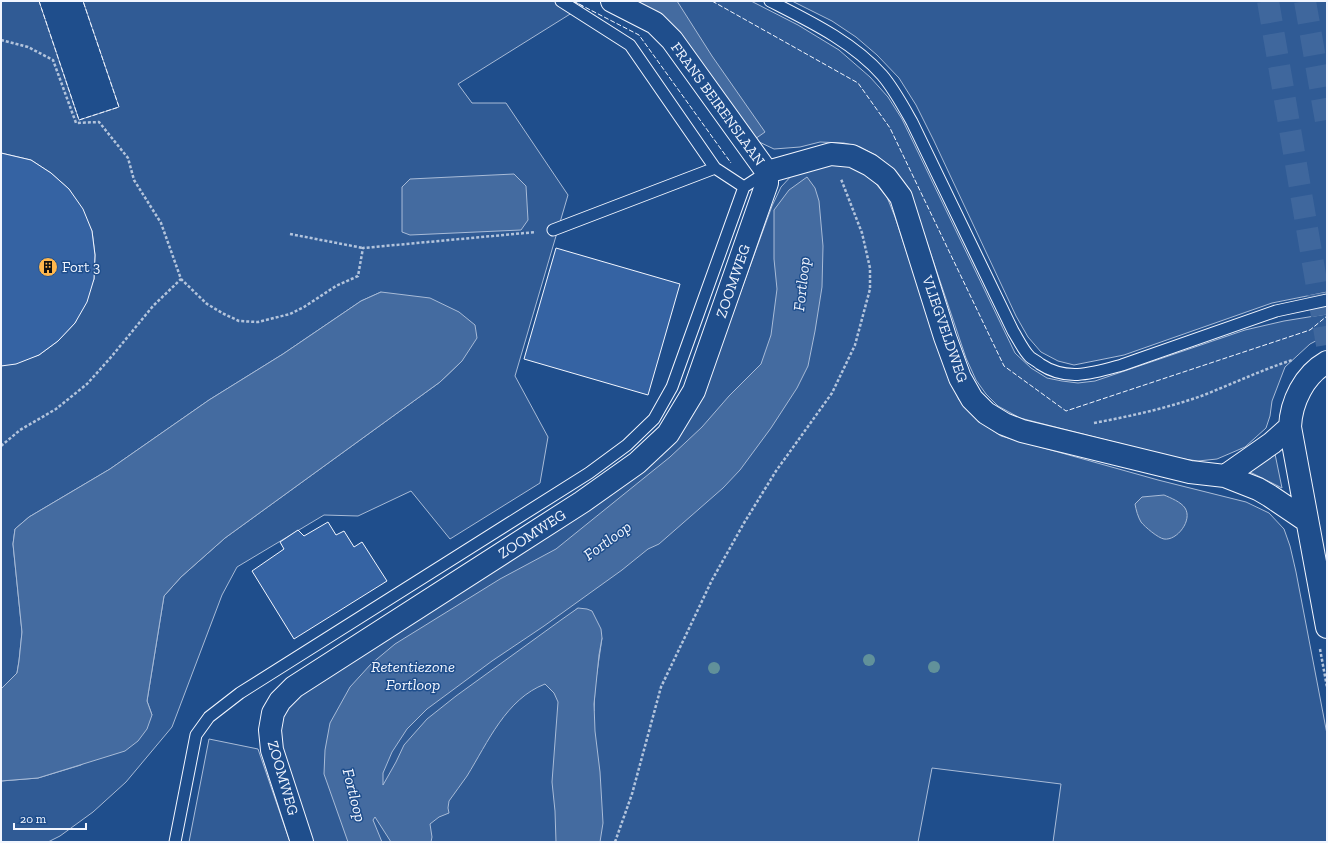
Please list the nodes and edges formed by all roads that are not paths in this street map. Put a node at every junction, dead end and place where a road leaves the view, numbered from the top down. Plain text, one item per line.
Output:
1 (561, 1) edge
2 (612, 1) edge
3 (770, 1) edge
4 (831, 154) joint
5 (715, 168) junction
6 (767, 172) junction
7 (744, 187) junction
8 (553, 230) road end
9 (1327, 300) edge
10 (1327, 362) edge
11 (1290, 427) junction
12 (1225, 476) junction
13 (1307, 521) junction
14 (1327, 627) edge
15 (175, 842) edge
16 (302, 842) edge

1 - 5 lane
2 - 6 street, FRANS BEIRENSLAAN
3 - 9 lane
4 - 6 street, FRANS BEIRENSLAAN
4 - 12 street, VLIEGVELDWEG
5 - 7 lane
5 - 8 lane
6 - 7 lane
6 - 16 street, ZOOMWEG
7 - 15 lane
10 - 11 street
11 - 12 street
11 - 13 street
12 - 13 street, VLIEGVELDWEG
13 - 14 street

